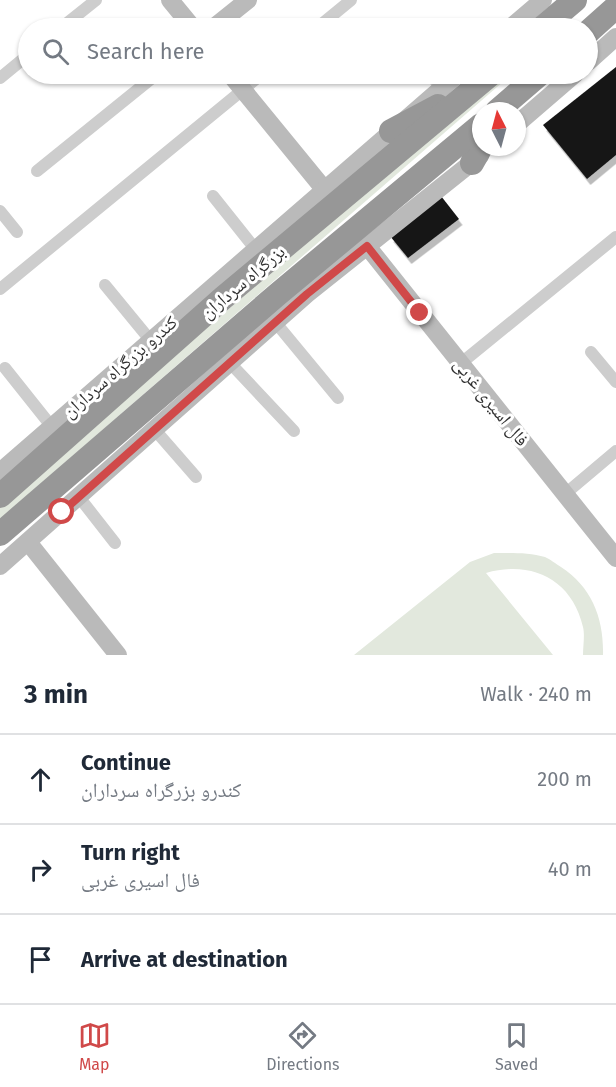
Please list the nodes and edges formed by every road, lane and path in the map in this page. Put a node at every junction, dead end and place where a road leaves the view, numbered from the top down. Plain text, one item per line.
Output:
1 (96, 0) edge
2 (170, 0) edge
3 (248, 0) edge
4 (351, 0) edge
5 (543, 0) edge
6 (575, 0) edge
7 (616, 7) edge
8 (74, 18) edge
9 (185, 18) edge
10 (226, 18) edge
11 (329, 18) edge
12 (522, 18) edge
13 (554, 18) edge
14 (616, 21) edge
15 (598, 23) edge
16 (598, 28) edge
17 (616, 37) edge
18 (598, 53) edge
19 (18, 63) edge
20 (0, 78) edge
21 (145, 84) edge
22 (239, 84) edge
23 (249, 84) edge
24 (433, 84) edge
25 (474, 84) edge
26 (478, 84) edge
27 (531, 84) edge
28 (557, 84) edge
29 (243, 89) junction
30 (514, 102) edge
31 (524, 102) edge
32 (392, 131) junction
33 (472, 133) edge
34 (476, 156) edge
35 (37, 171) dead end
36 (324, 189) junction
37 (213, 196) dead end
38 (0, 211) edge
39 (16, 232) dead end
40 (616, 237) edge
41 (263, 244) junction
42 (367, 246) junction
43 (105, 285) dead end
44 (0, 289) edge
45 (307, 294) joint
46 (223, 298) junction
47 (273, 312) junction
48 (151, 341) junction
49 (591, 352) dead end
50 (231, 364) junction
51 (460, 364) junction
52 (5, 368) dead end
53 (616, 382) edge
54 (338, 398) dead end
55 (52, 427) junction
56 (155, 430) junction
57 (294, 432) dead end
58 (616, 451) edge
59 (0, 472) edge
60 (196, 477) dead end
61 (565, 494) junction
62 (0, 496) edge
63 (80, 497) junction
64 (0, 534) edge
65 (28, 542) junction
66 (115, 543) dead end
67 (616, 558) edge
68 (0, 566) edge
69 (118, 655) edge

1 - 8 street
2 - 9 main road
3 - 10 main road
4 - 11 street
5 - 12 main road
6 - 13 highway
7 - 15 highway
14 - 16 highway
17 - 18 main road
19 - 20 street
21 - 35 street
22 - 29 main road
23 - 29 street
24 - 32 main road, کندرو بزرگراه سرداران
25 - 32 highway
26 - 46 highway, بزرگراه سرداران
27 - 30 highway
28 - 31 main road
29 - 36 main road
29 - 44 street
32 - 36 main road, کندرو بزرگراه سرداران
33 - 47 highway, بزرگراه سرداران
34 - 42 main road
36 - 41 main road, کندرو بزرگراه سرداران
37 - 41 street
38 - 39 street
40 - 51 street
41 - 46 highway
41 - 48 main road, کندرو بزرگراه سرداران
42 - 45 main road
42 - 51 main road, فال اسیری غربی
43 - 48 street
45 - 47 highway
46 - 62 highway, بزرگراه سرداران
47 - 50 main road
47 - 54 street
47 - 64 highway, بزرگراه سرداران
48 - 55 main road, کندرو بزرگراه سرداران
49 - 53 street
50 - 56 main road
50 - 57 street
51 - 61 main road, فال اسیری غربی
52 - 55 street
55 - 59 main road, کندرو بزرگراه سرداران
56 - 60 street
56 - 63 main road
58 - 61 street
61 - 67 main road, فال اسیری غربی
63 - 65 main road
63 - 66 street
65 - 68 main road
65 - 69 main road

